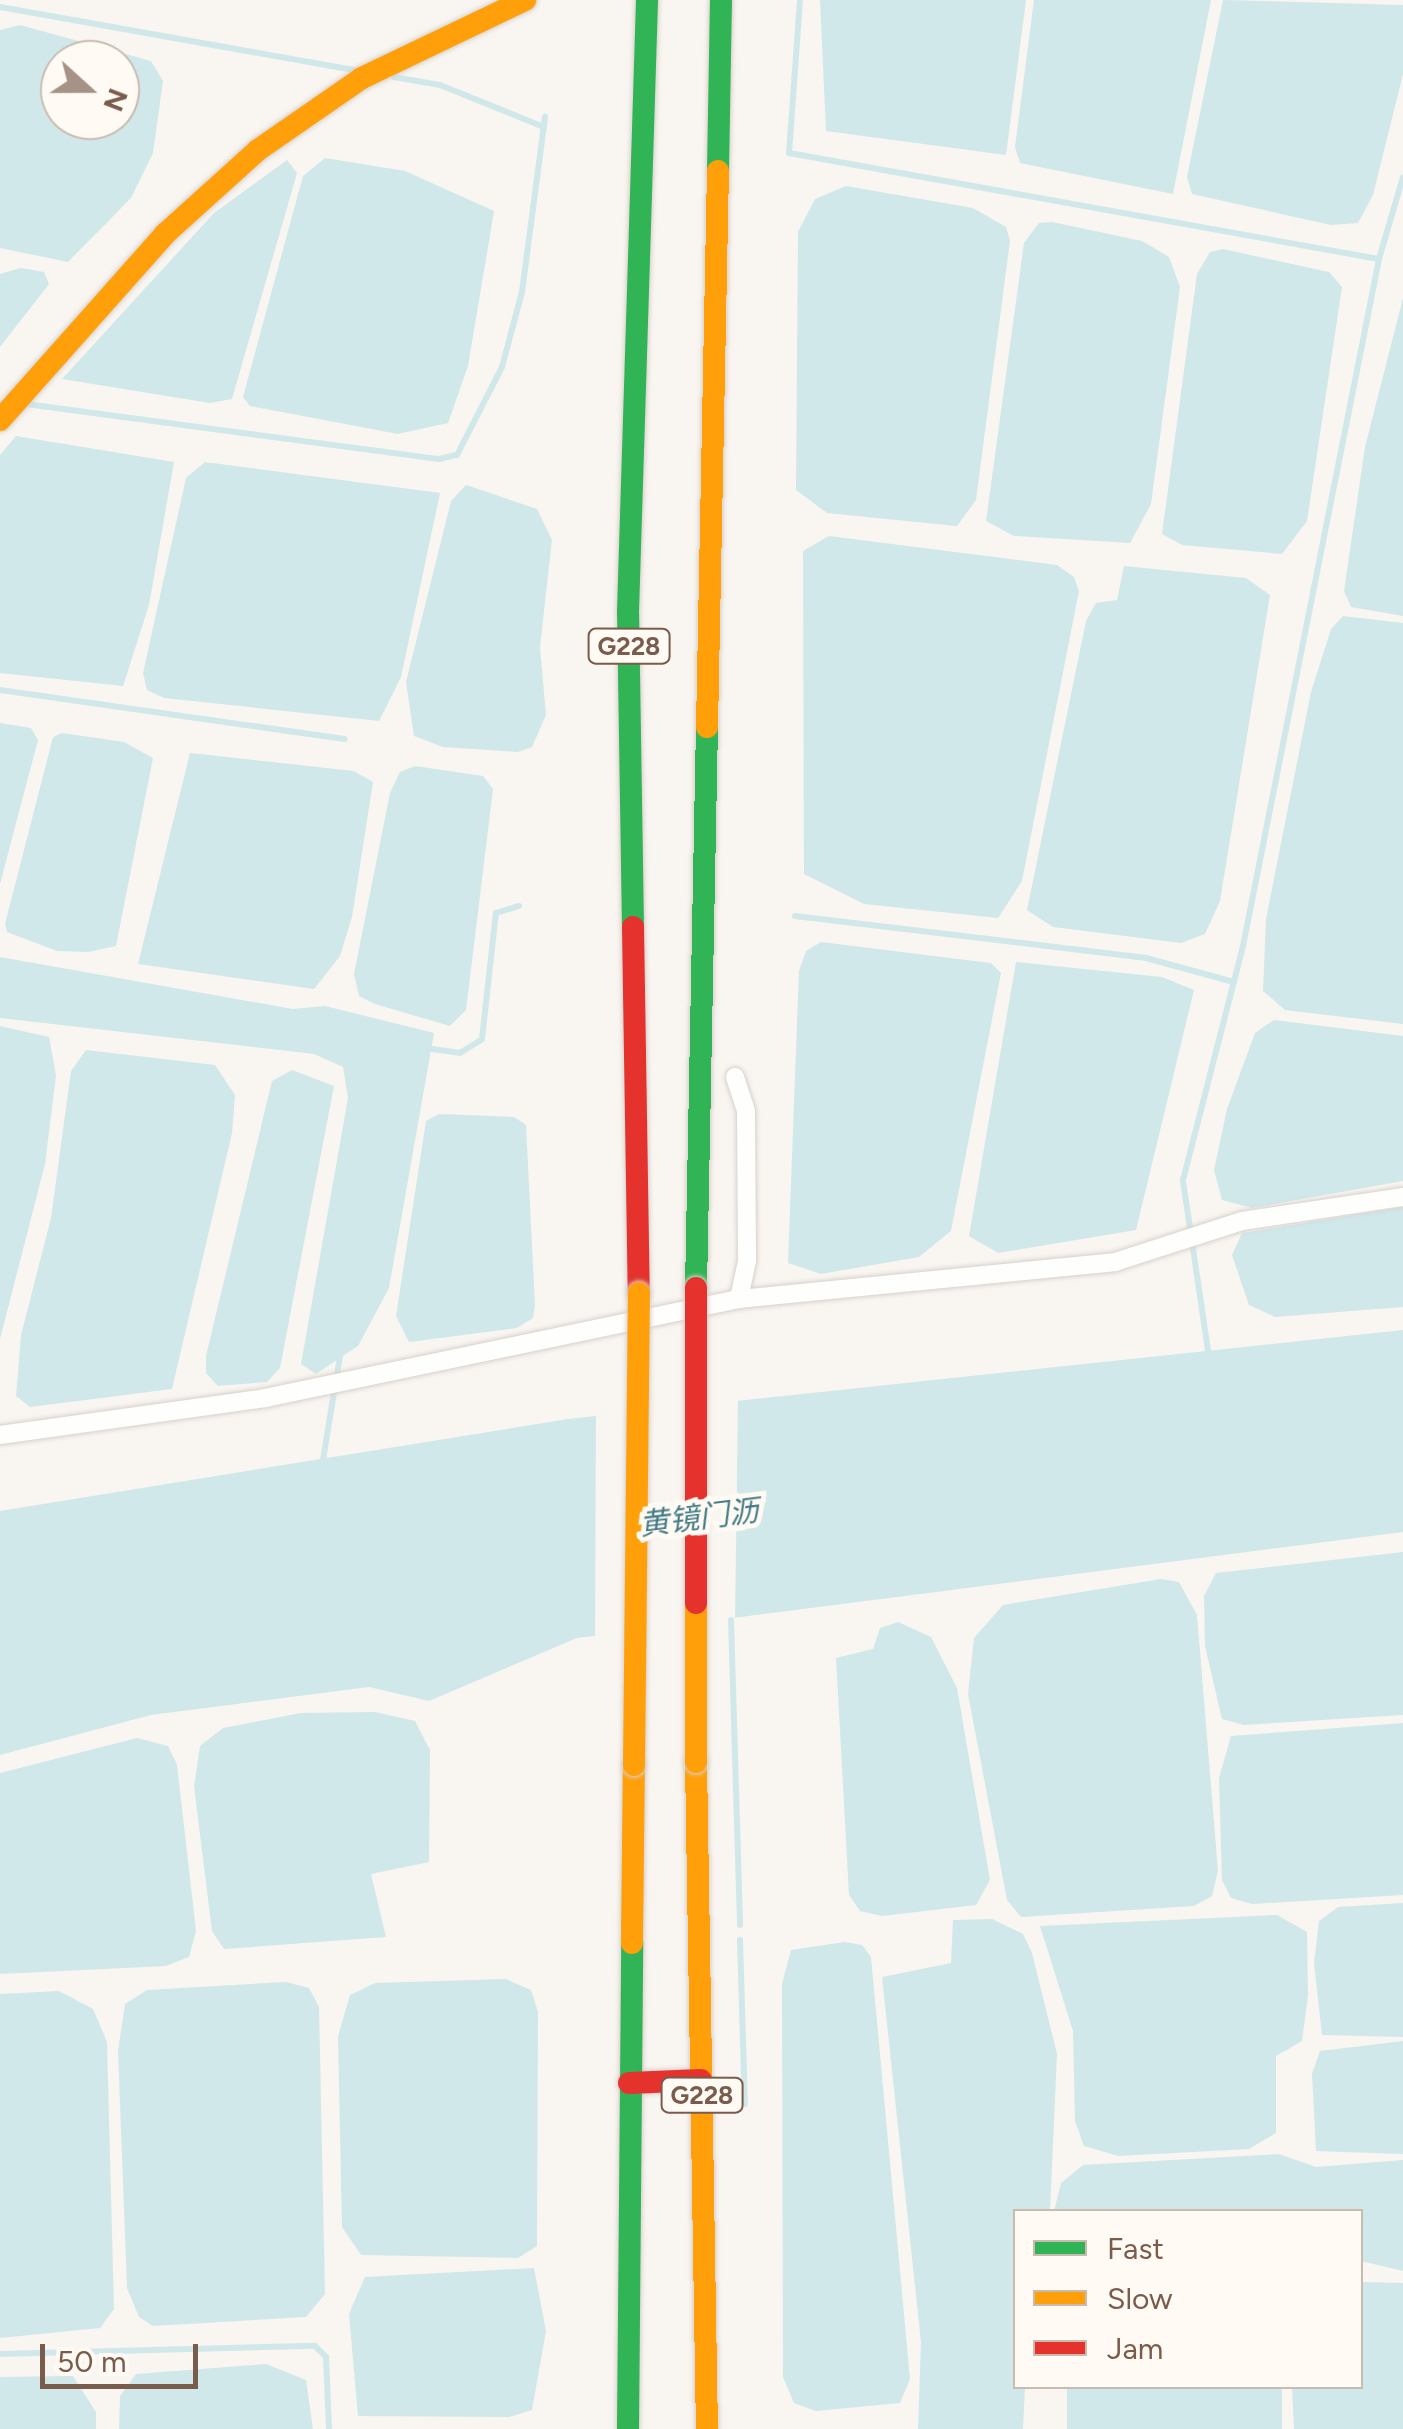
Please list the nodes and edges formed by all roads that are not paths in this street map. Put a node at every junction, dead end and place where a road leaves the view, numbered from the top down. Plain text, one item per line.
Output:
1 (525, 0) edge
2 (647, 0) edge
3 (722, 0) edge
4 (0, 420) edge
5 (735, 1077) dead end
6 (1403, 1197) edge
7 (739, 1300) junction
8 (0, 1435) edge
9 (702, 2080) junction
10 (629, 2083) junction
11 (628, 2429) edge
12 (707, 2429) edge

1 - 4 highway
2 - 10 highway, G228, bridge
3 - 9 highway, G228, bridge
5 - 7 street
6 - 7 street
7 - 8 street
9 - 10 highway
9 - 12 highway, G228
10 - 11 highway, G228

